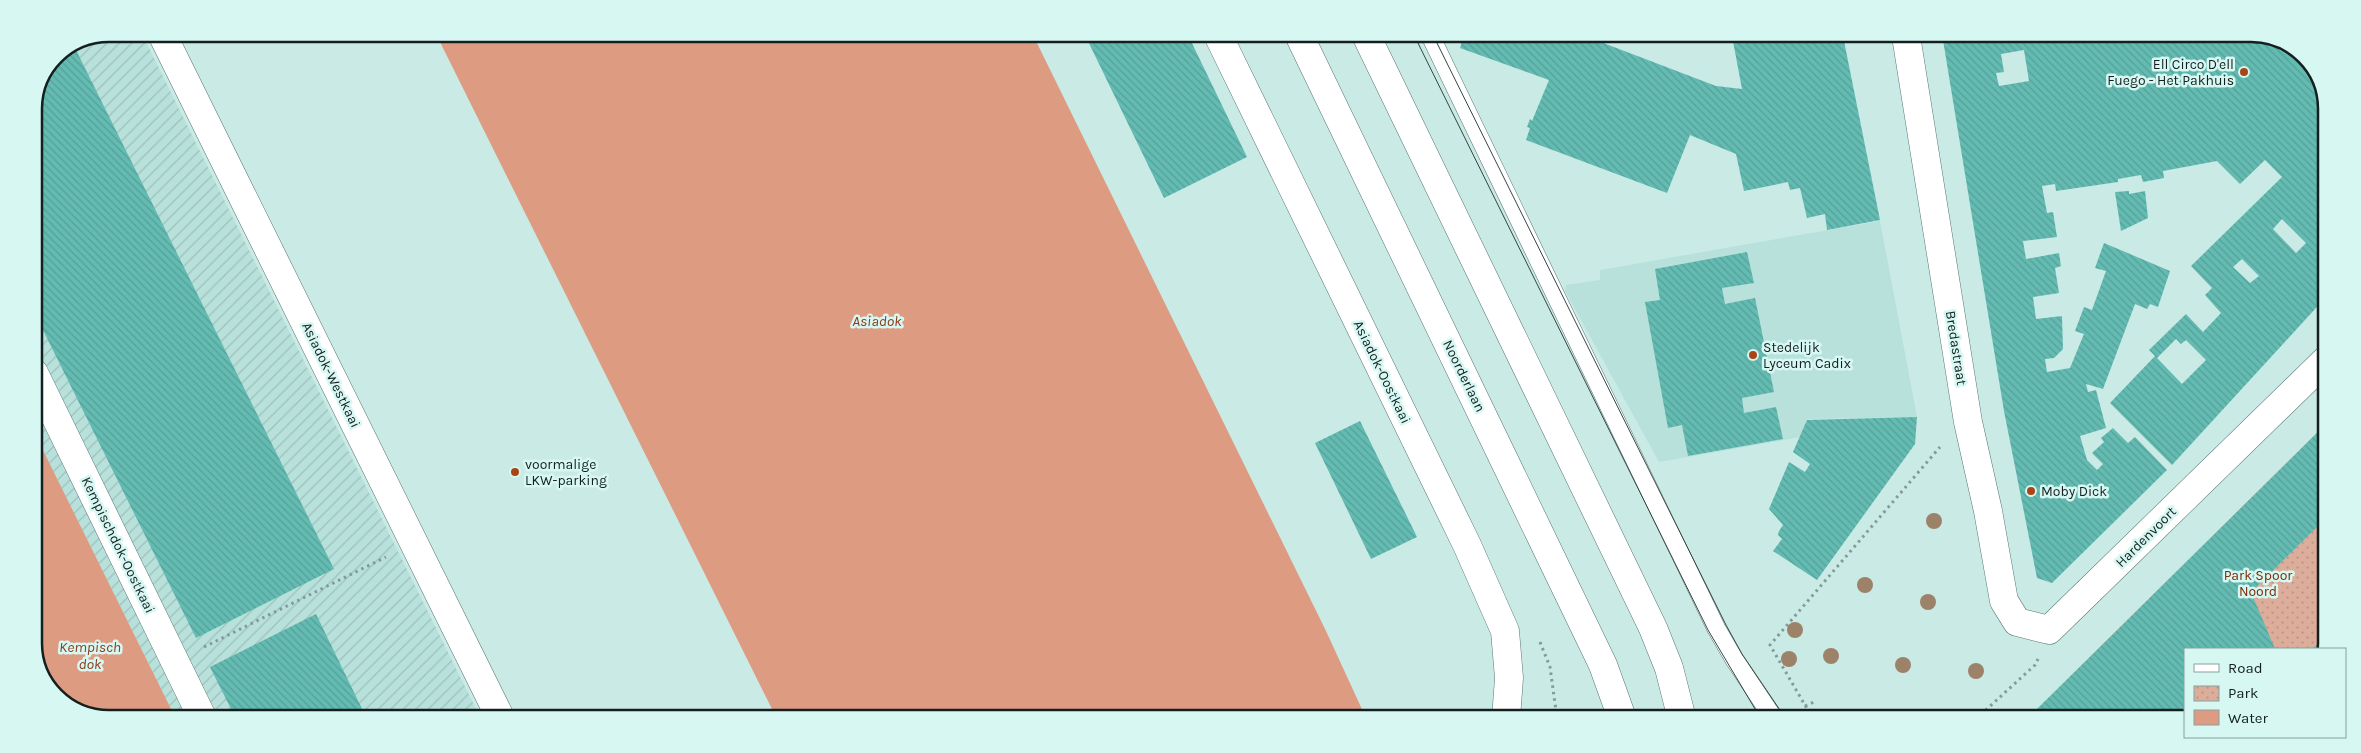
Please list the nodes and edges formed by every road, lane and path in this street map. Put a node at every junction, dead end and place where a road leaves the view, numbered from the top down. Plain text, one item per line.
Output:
1 (166, 42) edge
2 (1221, 42) edge
3 (1302, 42) edge
4 (1369, 42) edge
5 (1433, 42) edge
6 (1907, 42) edge
7 (2318, 368) edge
8 (43, 391) edge
9 (1967, 415) junction
10 (414, 543) junction
11 (2050, 630) junction
12 (175, 661) junction
13 (1816, 701) dead end
14 (1806, 706) junction
15 (199, 711) edge
16 (497, 711) edge
17 (1507, 711) edge
18 (1619, 711) edge
19 (1680, 711) edge
20 (1769, 711) edge
21 (1808, 711) edge
22 (1985, 711) edge

1 - 10 street, Asiadok-Westkaai
2 - 17 street, Asiadok-Oostkaai
3 - 18 street, Noorderlaan
4 - 19 street
5 - 20 lane
6 - 9 street, Bredastraat
7 - 11 street, Hardenvoort
8 - 12 street, Kempischdok-Oostkaai
9 - 11 street, Bredastraat
9 - 14 path
10 - 12 path
10 - 16 street, Asiadok-Westkaai
11 - 22 path
12 - 15 street, Kempischdok-Oostkaai
13 - 14 path
14 - 21 path

